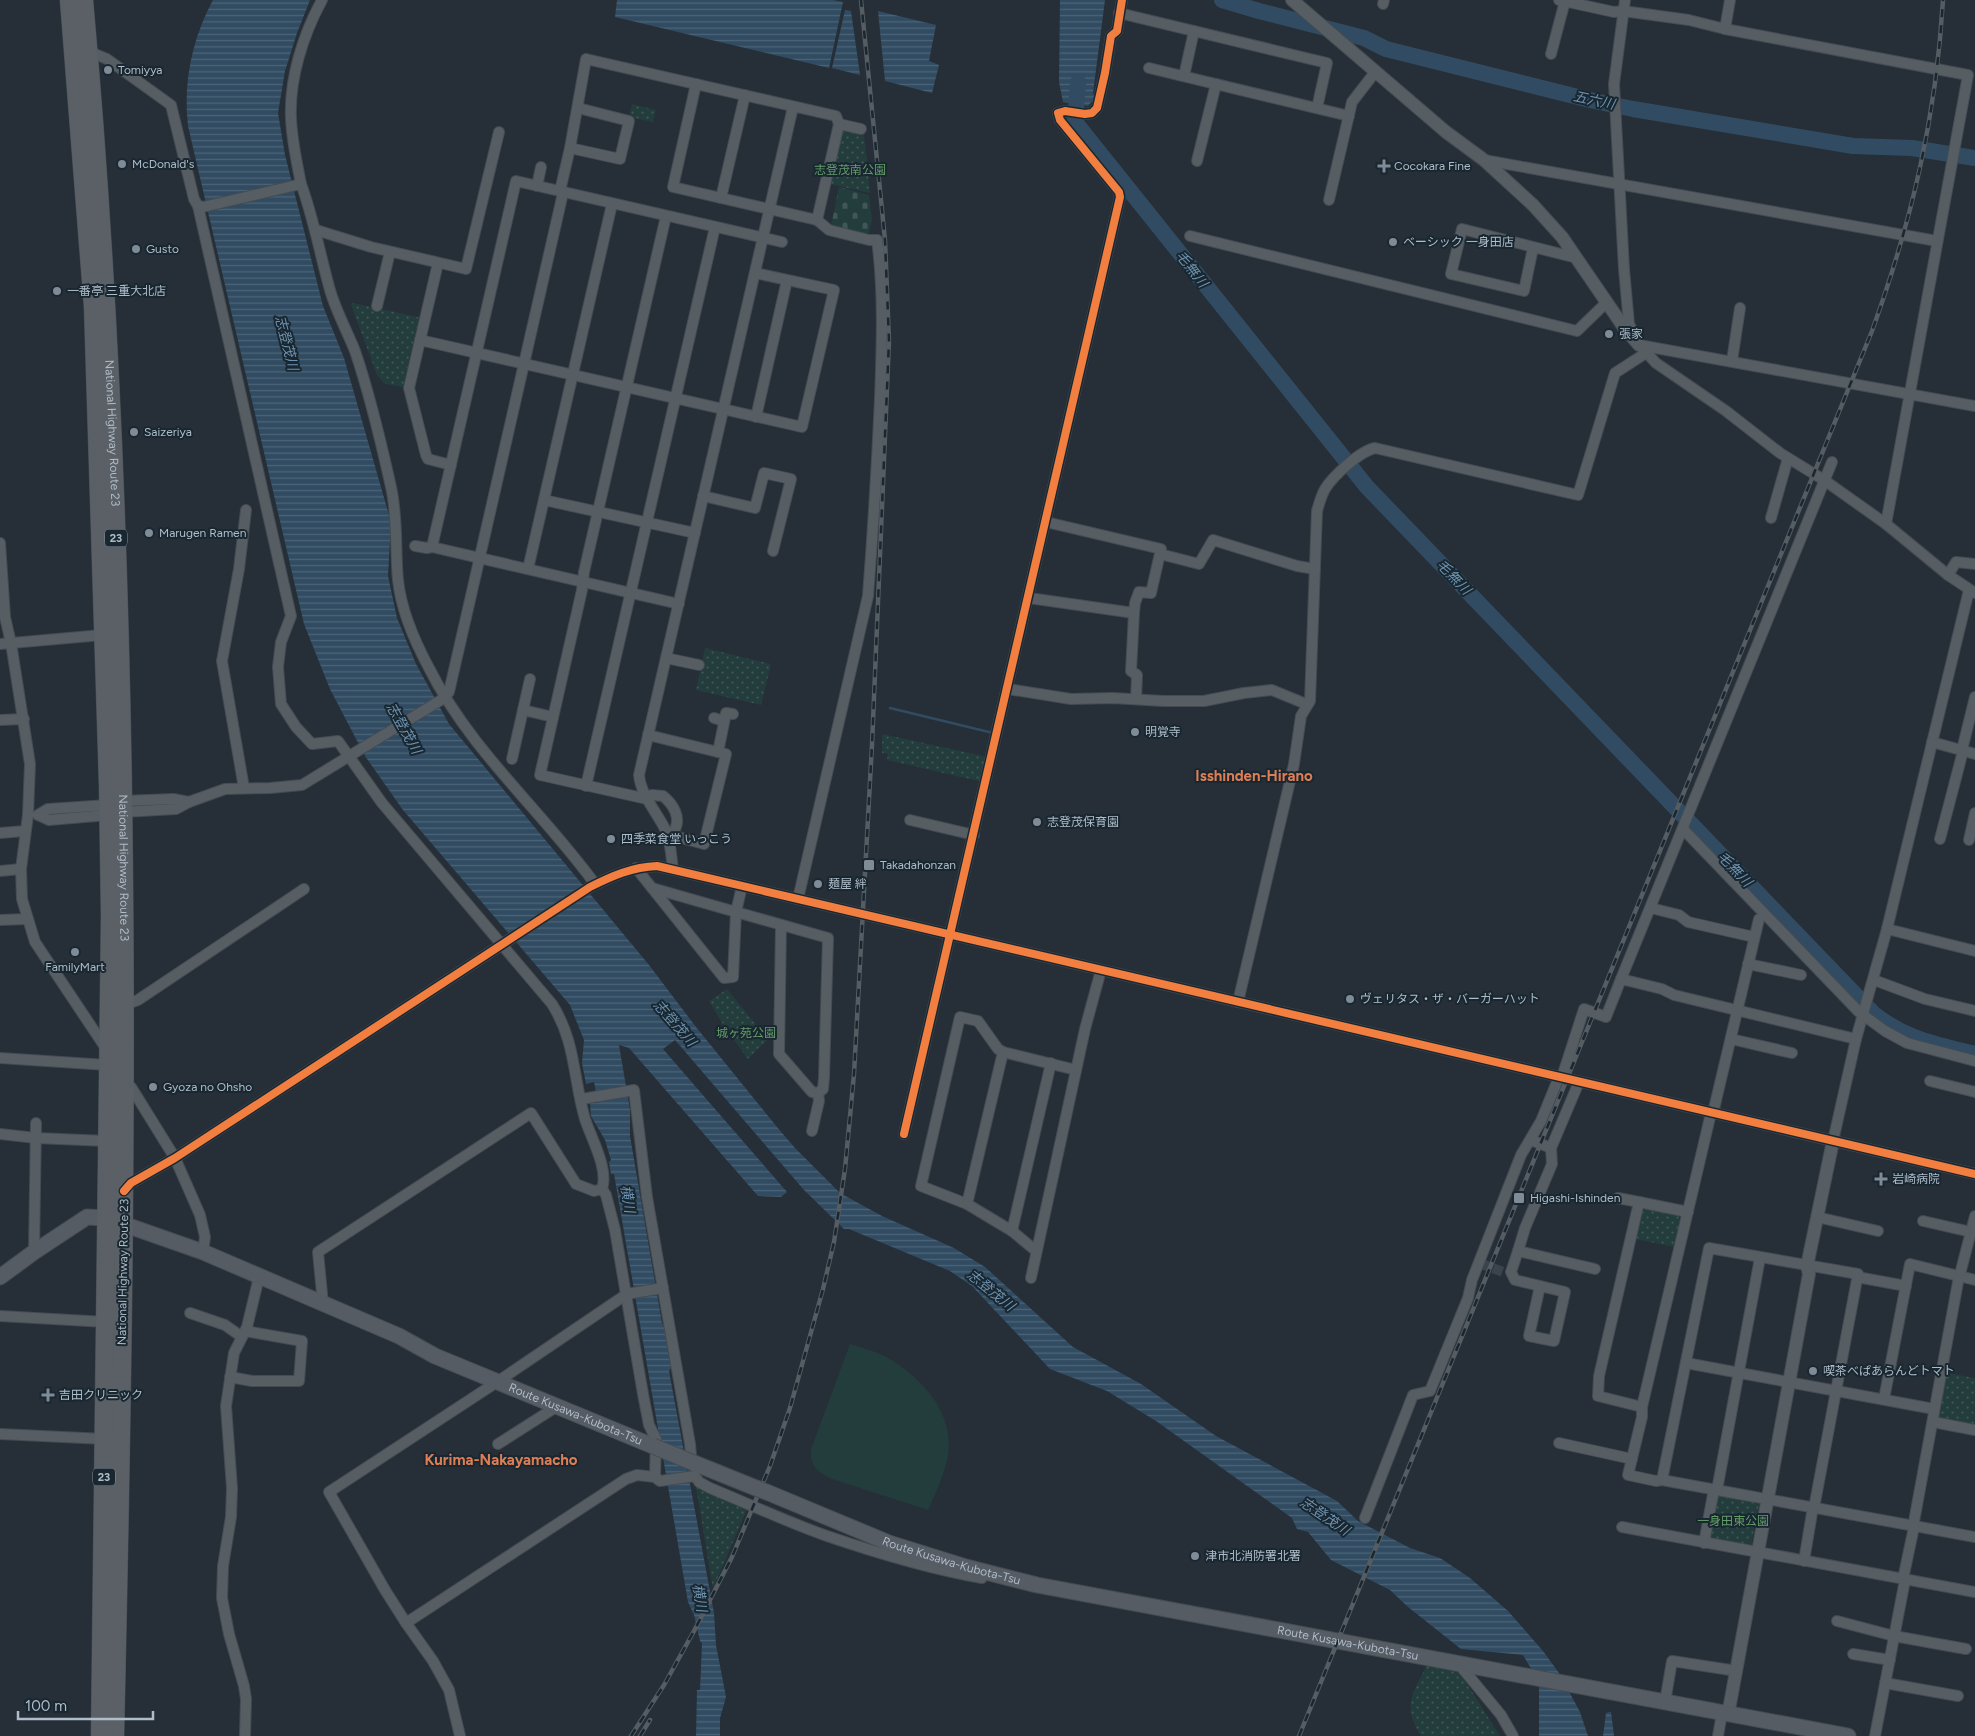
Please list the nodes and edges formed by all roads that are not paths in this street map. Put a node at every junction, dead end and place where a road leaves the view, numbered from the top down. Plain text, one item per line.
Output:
1 (69, 0) edge
2 (84, 0) edge
3 (322, 0) edge
4 (1122, 0) edge
5 (1292, 0) edge
6 (1625, 0) edge
7 (1730, 0) edge
8 (1562, 1) edge
9 (1623, 11) junction
10 (1119, 13) junction
11 (1725, 29) junction
12 (1194, 31) junction
13 (88, 50) junction
14 (1551, 54) dead end
15 (1149, 68) dead end
16 (1376, 71) junction
17 (1184, 76) junction
18 (696, 84) junction
19 (1216, 84) junction
20 (745, 95) junction
21 (794, 106) junction
22 (578, 108) junction
23 (1317, 108) junction
24 (1349, 116) junction
25 (839, 124) junction
26 (861, 130) dead end
27 (499, 132) dead end
28 (570, 148) junction
29 (1484, 160) junction
30 (1197, 161) dead end
31 (542, 167) dead end
32 (299, 185) junction
33 (1621, 185) junction
34 (537, 186) junction
35 (561, 192) junction
36 (721, 198) junction
37 (1329, 200) dead end
38 (612, 204) junction
39 (201, 207) junction
40 (770, 209) junction
41 (666, 216) junction
42 (817, 220) junction
43 (715, 227) junction
44 (316, 230) junction
45 (1190, 236) dead end
46 (763, 237) junction
47 (1937, 241) junction
48 (782, 242) dead end
49 (1533, 248) junction
50 (390, 252) junction
51 (1577, 258) junction
52 (438, 263) junction
53 (755, 273) junction
54 (788, 280) junction
55 (1607, 302) junction
56 (378, 306) dead end
57 (1740, 308) dead end
58 (1627, 327) junction
59 (420, 340) junction
60 (1643, 349) junction
61 (477, 353) junction
62 (1732, 361) junction
63 (524, 363) junction
64 (573, 374) junction
65 (627, 387) junction
66 (1910, 395) junction
67 (675, 398) junction
68 (1975, 406) edge
69 (724, 409) junction
70 (756, 416) junction
71 (1788, 458) junction
72 (1832, 462) dead end
73 (451, 465) junction
74 (1824, 480) junction
75 (703, 496) junction
76 (544, 500) junction
77 (246, 510) dead end
78 (598, 512) junction
79 (1771, 518) dead end
80 (1046, 522) junction
81 (646, 523) junction
82 (1886, 524) junction
83 (695, 533) junction
84 (0, 543) edge
85 (415, 546) dead end
86 (432, 547) junction
87 (773, 551) dead end
88 (1160, 554) junction
89 (480, 558) junction
90 (1975, 564) edge
91 (528, 569) junction
92 (1315, 569) junction
93 (1948, 575) junction
94 (583, 582) junction
95 (1972, 592) edge
96 (630, 593) junction
97 (1029, 598) junction
98 (679, 604) junction
99 (1134, 613) junction
100 (102, 635) junction
101 (5, 643) edge
102 (666, 658) junction
103 (698, 665) dead end
104 (530, 679) dead end
105 (1008, 689) junction
106 (1975, 697) edge
107 (443, 698) junction
108 (1136, 699) junction
109 (1306, 704) junction
110 (523, 710) junction
111 (732, 714) dead end
112 (553, 717) junction
113 (24, 719) junction
114 (0, 720) edge
115 (648, 735) junction
116 (1932, 742) junction
117 (1962, 751) junction
118 (718, 752) junction
119 (1975, 754) edge
120 (349, 756) junction
121 (512, 759) dead end
122 (586, 786) junction
123 (244, 788) junction
124 (647, 799) junction
125 (115, 808) junction
126 (1975, 813) edge
127 (33, 815) junction
128 (910, 820) dead end
129 (1683, 829) junction
130 (26, 831) junction
131 (0, 833) edge
132 (667, 834) junction
133 (974, 835) junction
134 (1940, 840) dead end
135 (1969, 840) dead end
136 (636, 868) junction
137 (21, 869) junction
138 (673, 869) junction
139 (0, 871) edge
140 (592, 886) junction
141 (742, 886) junction
142 (652, 888) junction
143 (304, 889) dead end
144 (798, 899) junction
145 (1651, 908) junction
146 (736, 912) junction
147 (27, 919) junction
148 (1758, 919) dead end
149 (0, 920) edge
150 (781, 925) junction
151 (1887, 929) junction
152 (950, 935) junction
153 (1754, 937) junction
154 (503, 942) junction
155 (1975, 950) edge
156 (1748, 964) junction
157 (1101, 970) junction
158 (1801, 975) dead end
159 (1621, 980) junction
160 (1874, 980) junction
161 (1238, 1002) junction
162 (125, 1005) junction
163 (1737, 1010) junction
164 (1975, 1011) edge
165 (1863, 1014) junction
166 (1731, 1039) junction
167 (1856, 1039) junction
168 (1003, 1052) junction
169 (1792, 1053) dead end
170 (0, 1058) edge
171 (108, 1058) junction
172 (1975, 1061) edge
173 (1050, 1063) junction
174 (1076, 1070) junction
175 (1560, 1077) junction
176 (1930, 1081) dead end
177 (1579, 1082) junction
178 (131, 1087) dead end
179 (1975, 1092) edge
180 (818, 1093) junction
181 (582, 1099) junction
182 (1712, 1113) junction
183 (36, 1123) dead end
184 (812, 1131) dead end
185 (0, 1134) edge
186 (904, 1134) dead end
187 (36, 1138) junction
188 (1531, 1140) junction
189 (107, 1141) junction
190 (1833, 1141) junction
191 (1552, 1148) junction
192 (174, 1158) junction
193 (1975, 1174) edge
194 (602, 1189) junction
195 (124, 1191) junction
196 (1618, 1198) dead end
197 (1639, 1202) junction
198 (967, 1204) junction
199 (1688, 1212) junction
200 (1975, 1216) edge
201 (1818, 1217) junction
202 (106, 1218) junction
203 (1923, 1221) dead end
204 (124, 1222) junction
205 (1012, 1231) junction
206 (1878, 1231) dead end
207 (1972, 1231) edge
208 (1036, 1251) junction
209 (1518, 1251) junction
210 (34, 1252) junction
211 (203, 1252) junction
212 (1760, 1258) junction
213 (1807, 1266) junction
214 (1595, 1269) dead end
215 (1961, 1276) junction
216 (0, 1277) edge
217 (259, 1277) junction
218 (1858, 1277) junction
219 (1031, 1278) dead end
220 (1975, 1280) edge
221 (1540, 1286) junction
222 (1906, 1286) junction
223 (663, 1288) junction
224 (627, 1294) junction
225 (323, 1304) junction
226 (190, 1312) dead end
227 (0, 1316) edge
228 (106, 1322) junction
229 (244, 1334) junction
230 (1686, 1363) junction
231 (1739, 1373) junction
232 (230, 1377) junction
233 (497, 1382) junction
234 (1789, 1382) junction
235 (1836, 1391) junction
236 (1884, 1399) junction
237 (556, 1407) junction
238 (1642, 1407) junction
239 (1934, 1409) junction
240 (1932, 1422) junction
241 (1975, 1430) edge
242 (0, 1434) edge
243 (104, 1439) junction
244 (1560, 1443) dead end
245 (498, 1444) dead end
246 (1632, 1459) junction
247 (693, 1472) junction
248 (658, 1479) junction
249 (1662, 1480) junction
250 (1716, 1489) junction
251 (1768, 1499) junction
252 (1814, 1507) junction
253 (1365, 1518) dead end
254 (1622, 1527) dead end
255 (1913, 1527) junction
256 (1975, 1537) edge
257 (1704, 1543) junction
258 (1758, 1553) junction
259 (1804, 1561) junction
260 (989, 1573) junction
261 (1904, 1579) junction
262 (1975, 1592) edge
263 (1837, 1621) dead end
264 (406, 1623) junction
265 (1894, 1636) junction
266 (1966, 1649) dead end
267 (1853, 1654) dead end
268 (1890, 1660) junction
269 (1466, 1665) junction
270 (1736, 1670) junction
271 (1885, 1683) junction
272 (1958, 1696) dead end
273 (1665, 1702) junction
274 (1725, 1714) junction
275 (100, 1736) edge
276 (115, 1736) edge
277 (245, 1736) edge
278 (460, 1736) edge
279 (1513, 1736) edge
280 (1718, 1736) edge
281 (1848, 1736) edge
282 (1876, 1736) edge

1 - 100 highway, National Highway Route 23 / 23
2 - 13 highway, National Highway Route 23 / 23
3 - 32 street
4 - 10 street
5 - 16 street
6 - 9 street
7 - 11 street
8 - 9 street
8 - 14 street
9 - 11 street
9 - 33 street
10 - 12 street
10 - 80 street
11 - 47 street
12 - 17 street
12 - 23 street
13 - 39 street
13 - 125 highway, National Highway Route 23 / 23
15 - 17 street
16 - 24 street
16 - 29 street
17 - 19 street
18 - 20 street
18 - 22 street
18 - 36 street
19 - 23 street
19 - 30 street
20 - 21 street
20 - 36 street
21 - 25 street
21 - 40 street
22 - 28 street
22 - 28 street
23 - 24 street
24 - 37 street
25 - 26 street
25 - 42 street
27 - 52 street
28 - 35 street
29 - 33 street
29 - 51 street
31 - 34 street
32 - 39 street
32 - 44 street
33 - 47 street
33 - 58 street
34 - 35 street
34 - 61 street
35 - 38 street
35 - 63 street
36 - 40 street
38 - 41 street
38 - 64 street
39 - 120 street
40 - 42 street
40 - 46 street
41 - 43 street
41 - 65 street
42 - 144 street
43 - 46 street
43 - 67 street
44 - 50 street
44 - 107 street
45 - 55 street
46 - 48 street
46 - 53 street
47 - 66 street
49 - 49 street
49 - 51 street
50 - 52 street
50 - 56 street
51 - 55 street
52 - 59 street
53 - 54 street
53 - 69 street
54 - 70 street
54 - 70 street
55 - 58 street
57 - 62 street
58 - 60 street
59 - 61 street
59 - 73 street
60 - 62 street
60 - 71 street
60 - 92 street
61 - 63 street
61 - 73 street
62 - 66 street
63 - 64 street
63 - 89 street
64 - 65 street
64 - 76 street
65 - 67 street
65 - 78 street
66 - 68 street
66 - 82 street
67 - 69 street
67 - 81 street
69 - 70 street
69 - 75 street
71 - 74 street
71 - 79 street
72 - 74 street
73 - 86 street
74 - 82 street
74 - 129 street
75 - 83 street
75 - 87 street
76 - 78 street
76 - 91 street
77 - 123 street
78 - 81 street
78 - 94 street
80 - 88 street
80 - 97 street
81 - 83 street
81 - 96 street
82 - 93 street
83 - 98 street
84 - 101 street
85 - 86 street
86 - 89 street
88 - 92 street
88 - 99 street
89 - 91 street
89 - 107 street
90 - 93 street
91 - 94 street
92 - 109 street
93 - 95 street
94 - 96 street
94 - 112 street
95 - 116 street
96 - 98 street
96 - 122 street
97 - 99 street
97 - 105 street
98 - 102 street
99 - 108 street
100 - 101 street
100 - 125 highway, National Highway Route 23 / 23
101 - 113 street
102 - 103 street
102 - 115 street
104 - 110 street
105 - 108 street
105 - 133 street
106 - 117 street
107 - 120 street
107 - 140 street
108 - 109 street
109 - 161 street
110 - 112 street
110 - 121 street
111 - 118 street
112 - 122 street
113 - 114 street
113 - 127 street
115 - 118 street
115 - 124 street
116 - 117 street
116 - 151 street
117 - 119 street
117 - 134 street
118 - 132 street
120 - 123 street
120 - 154 street
122 - 124 street
123 - 125 street
124 - 132 street
124 - 132 street
125 - 127 street
125 - 162 highway, National Highway Route 23 / 23
125 - 171 highway, National Highway Route 23 / 23
126 - 135 street
127 - 130 street
128 - 133 street
129 - 145 street
129 - 165 street
130 - 131 street
130 - 137 street
132 - 138 street
133 - 152 street
136 - 138 street
136 - 140 street
136 - 142 street
137 - 139 street
137 - 147 street
138 - 141 street
140 - 154 street
141 - 144 street
141 - 146 street
142 - 146 street
142 - 146 street
143 - 162 street
144 - 152 street
145 - 153 street
145 - 159 street
146 - 150 street
147 - 149 street
147 - 171 street
148 - 153 street
150 - 180 street
150 - 180 street
151 - 155 street
151 - 160 street
152 - 157 street
152 - 186 street
153 - 156 street
154 - 181 street
154 - 192 street
156 - 158 street
156 - 163 street
157 - 161 street
157 - 174 street
159 - 163 street
159 - 175 street
160 - 164 street
160 - 165 street
161 - 175 street
162 - 195 highway, National Highway Route 23 / 23
163 - 166 street
163 - 167 street
165 - 167 street
165 - 172 street
166 - 169 street
166 - 182 street
167 - 190 street
168 - 173 street
168 - 198 street
168 - 198 street
170 - 171 street
171 - 189 highway, National Highway Route 23 / 23
173 - 174 street
173 - 205 street
174 - 208 street
175 - 177 street
175 - 188 street
176 - 179 street
177 - 182 street
177 - 191 street
178 - 192 street
180 - 184 street
181 - 194 street
181 - 223 street
182 - 190 street
182 - 199 street
183 - 187 street
185 - 187 street
187 - 189 street
187 - 210 street
188 - 191 street
188 - 253 street
189 - 202 highway, National Highway Route 23 / 23
190 - 193 street
190 - 201 street
191 - 209 street
192 - 195 street
192 - 211 street
194 - 224 street
194 - 225 street
195 - 204 highway, National Highway Route 23 / 23
196 - 197 street
197 - 199 street
197 - 238 street
198 - 205 street
199 - 238 street
200 - 207 street
201 - 206 street
201 - 213 street
202 - 204 main road, Route Kusawa-Kubota-Tsu
202 - 210 main road, Route Kusawa-Kubota-Tsu
202 - 228 highway, National Highway Route 23 / 23
203 - 207 street
204 - 211 main road, Route Kusawa-Kubota-Tsu
204 - 276 highway, National Highway Route 23 / 23
205 - 208 street
207 - 215 street
208 - 219 street
209 - 214 street
209 - 221 street
210 - 216 main road, Route Kusawa-Kubota-Tsu
211 - 217 main road, Route Kusawa-Kubota-Tsu
212 - 213 street
212 - 230 street
212 - 231 street
213 - 218 street
213 - 234 street
215 - 220 street
215 - 222 street
215 - 239 street
217 - 225 main road, Route Kusawa-Kubota-Tsu
217 - 229 street
218 - 222 street
218 - 235 street
221 - 221 street
222 - 236 street
223 - 224 street
223 - 247 street
224 - 233 street
224 - 248 street
225 - 233 main road, Route Kusawa-Kubota-Tsu
226 - 229 street
227 - 228 street
228 - 243 highway, National Highway Route 23 / 23
229 - 232 street
229 - 232 street
230 - 231 street
230 - 249 street
231 - 234 street
231 - 250 street
232 - 277 street
233 - 237 main road, Route Kusawa-Kubota-Tsu
233 - 264 street
234 - 235 street
234 - 251 street
235 - 236 street
235 - 252 street
236 - 239 street
237 - 245 street
237 - 247 main road, Route Kusawa-Kubota-Tsu, bridge
238 - 246 street
239 - 240 street
240 - 241 street
240 - 255 street
242 - 243 street
243 - 275 highway, National Highway Route 23 / 23
244 - 246 street
246 - 249 street
247 - 248 street
247 - 260 main road, Route Kusawa-Kubota-Tsu
247 - 260 street
248 - 264 street
249 - 250 street
250 - 251 street
250 - 257 street
251 - 252 street
251 - 258 street
252 - 255 street
252 - 259 street
254 - 257 street
255 - 256 street
255 - 261 street
257 - 258 street
258 - 259 street
258 - 270 street
259 - 261 street
260 - 269 main road, Route Kusawa-Kubota-Tsu
261 - 262 street
261 - 265 street
263 - 265 street
264 - 278 street
265 - 266 street
265 - 268 street
267 - 268 street
268 - 271 street
269 - 273 main road, Route Kusawa-Kubota-Tsu
269 - 279 street
270 - 273 street
270 - 274 street
271 - 272 street
271 - 282 street
273 - 274 main road, Route Kusawa-Kubota-Tsu
274 - 280 street
274 - 281 main road, Route Kusawa-Kubota-Tsu

